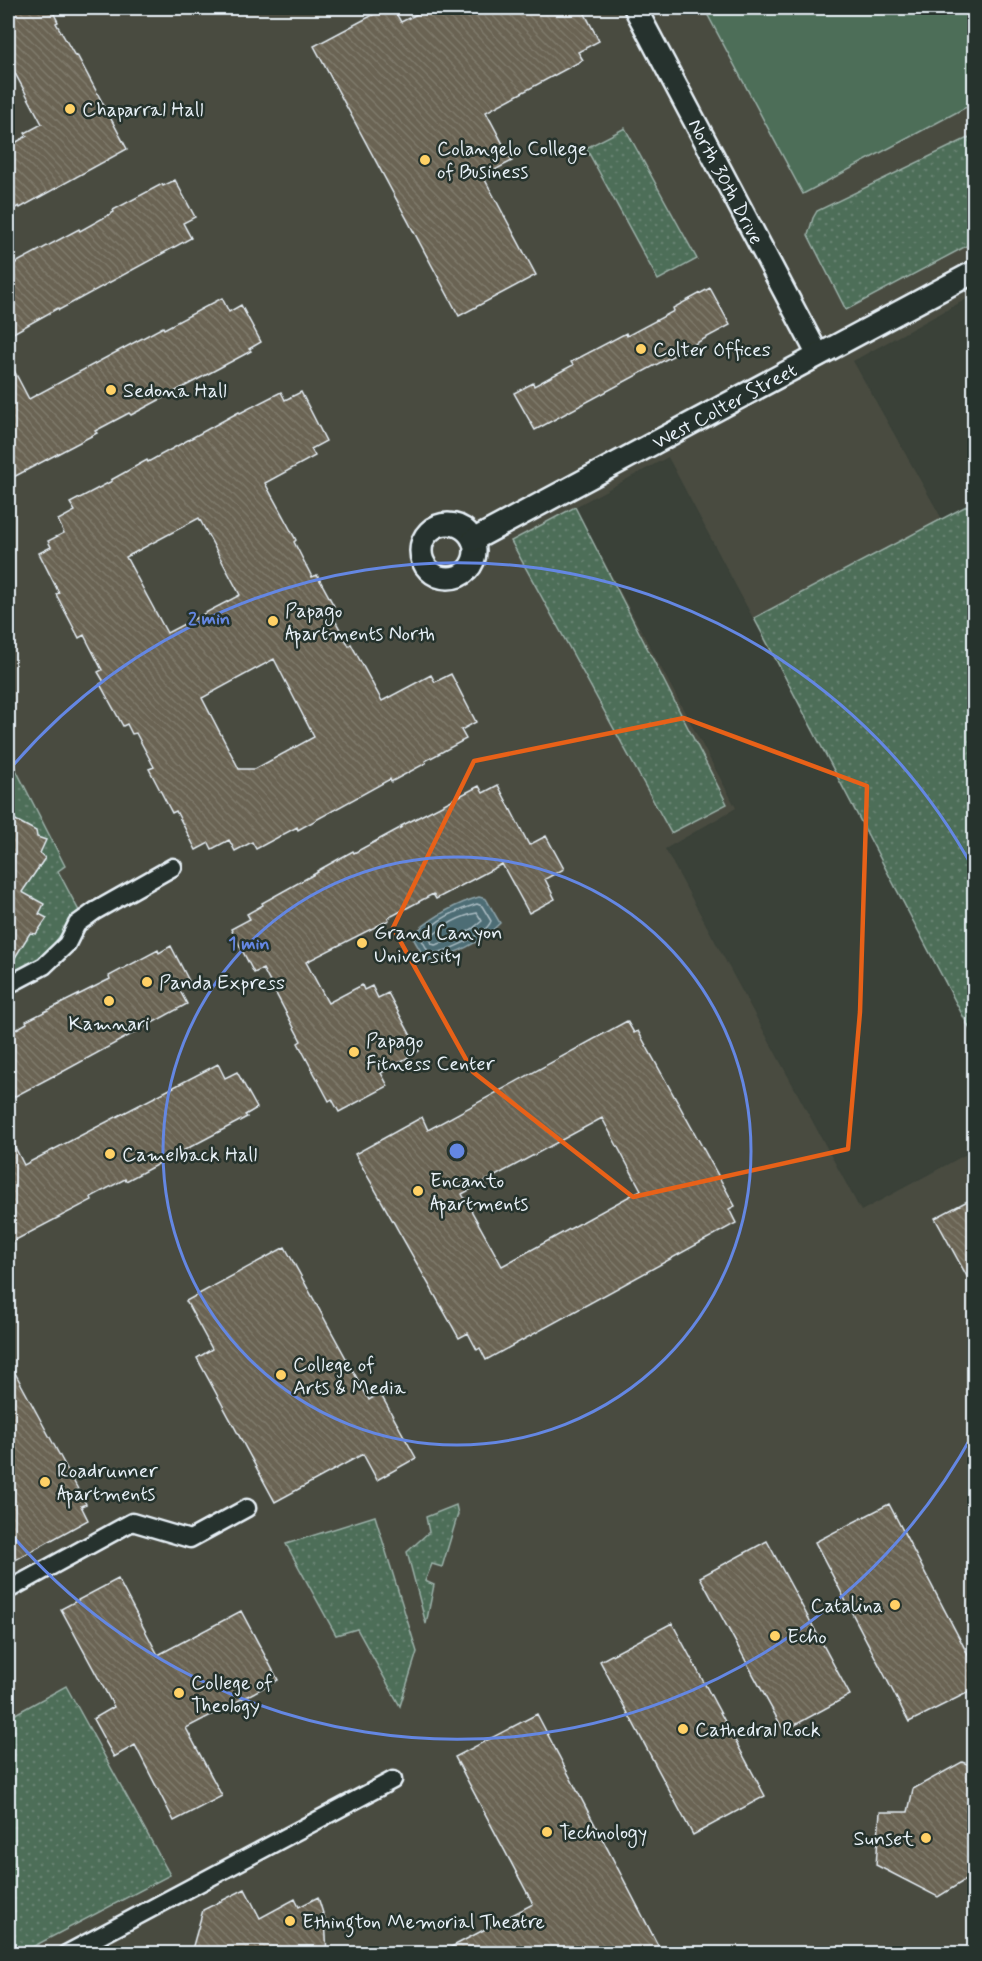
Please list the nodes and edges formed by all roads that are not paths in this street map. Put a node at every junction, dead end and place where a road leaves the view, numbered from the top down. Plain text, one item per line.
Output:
1 (635, 8) edge
2 (975, 272) edge
3 (818, 355) junction
4 (473, 540) dead end
5 (173, 867) dead end
6 (8, 985) edge
7 (247, 1508) dead end
8 (8, 1590) edge
9 (393, 1780) dead end
10 (66, 1953) edge

1 - 3 street, North 30th Drive
2 - 3 street, West Colter Street
3 - 4 street, West Colter Street
5 - 6 street
7 - 8 street
9 - 10 street

